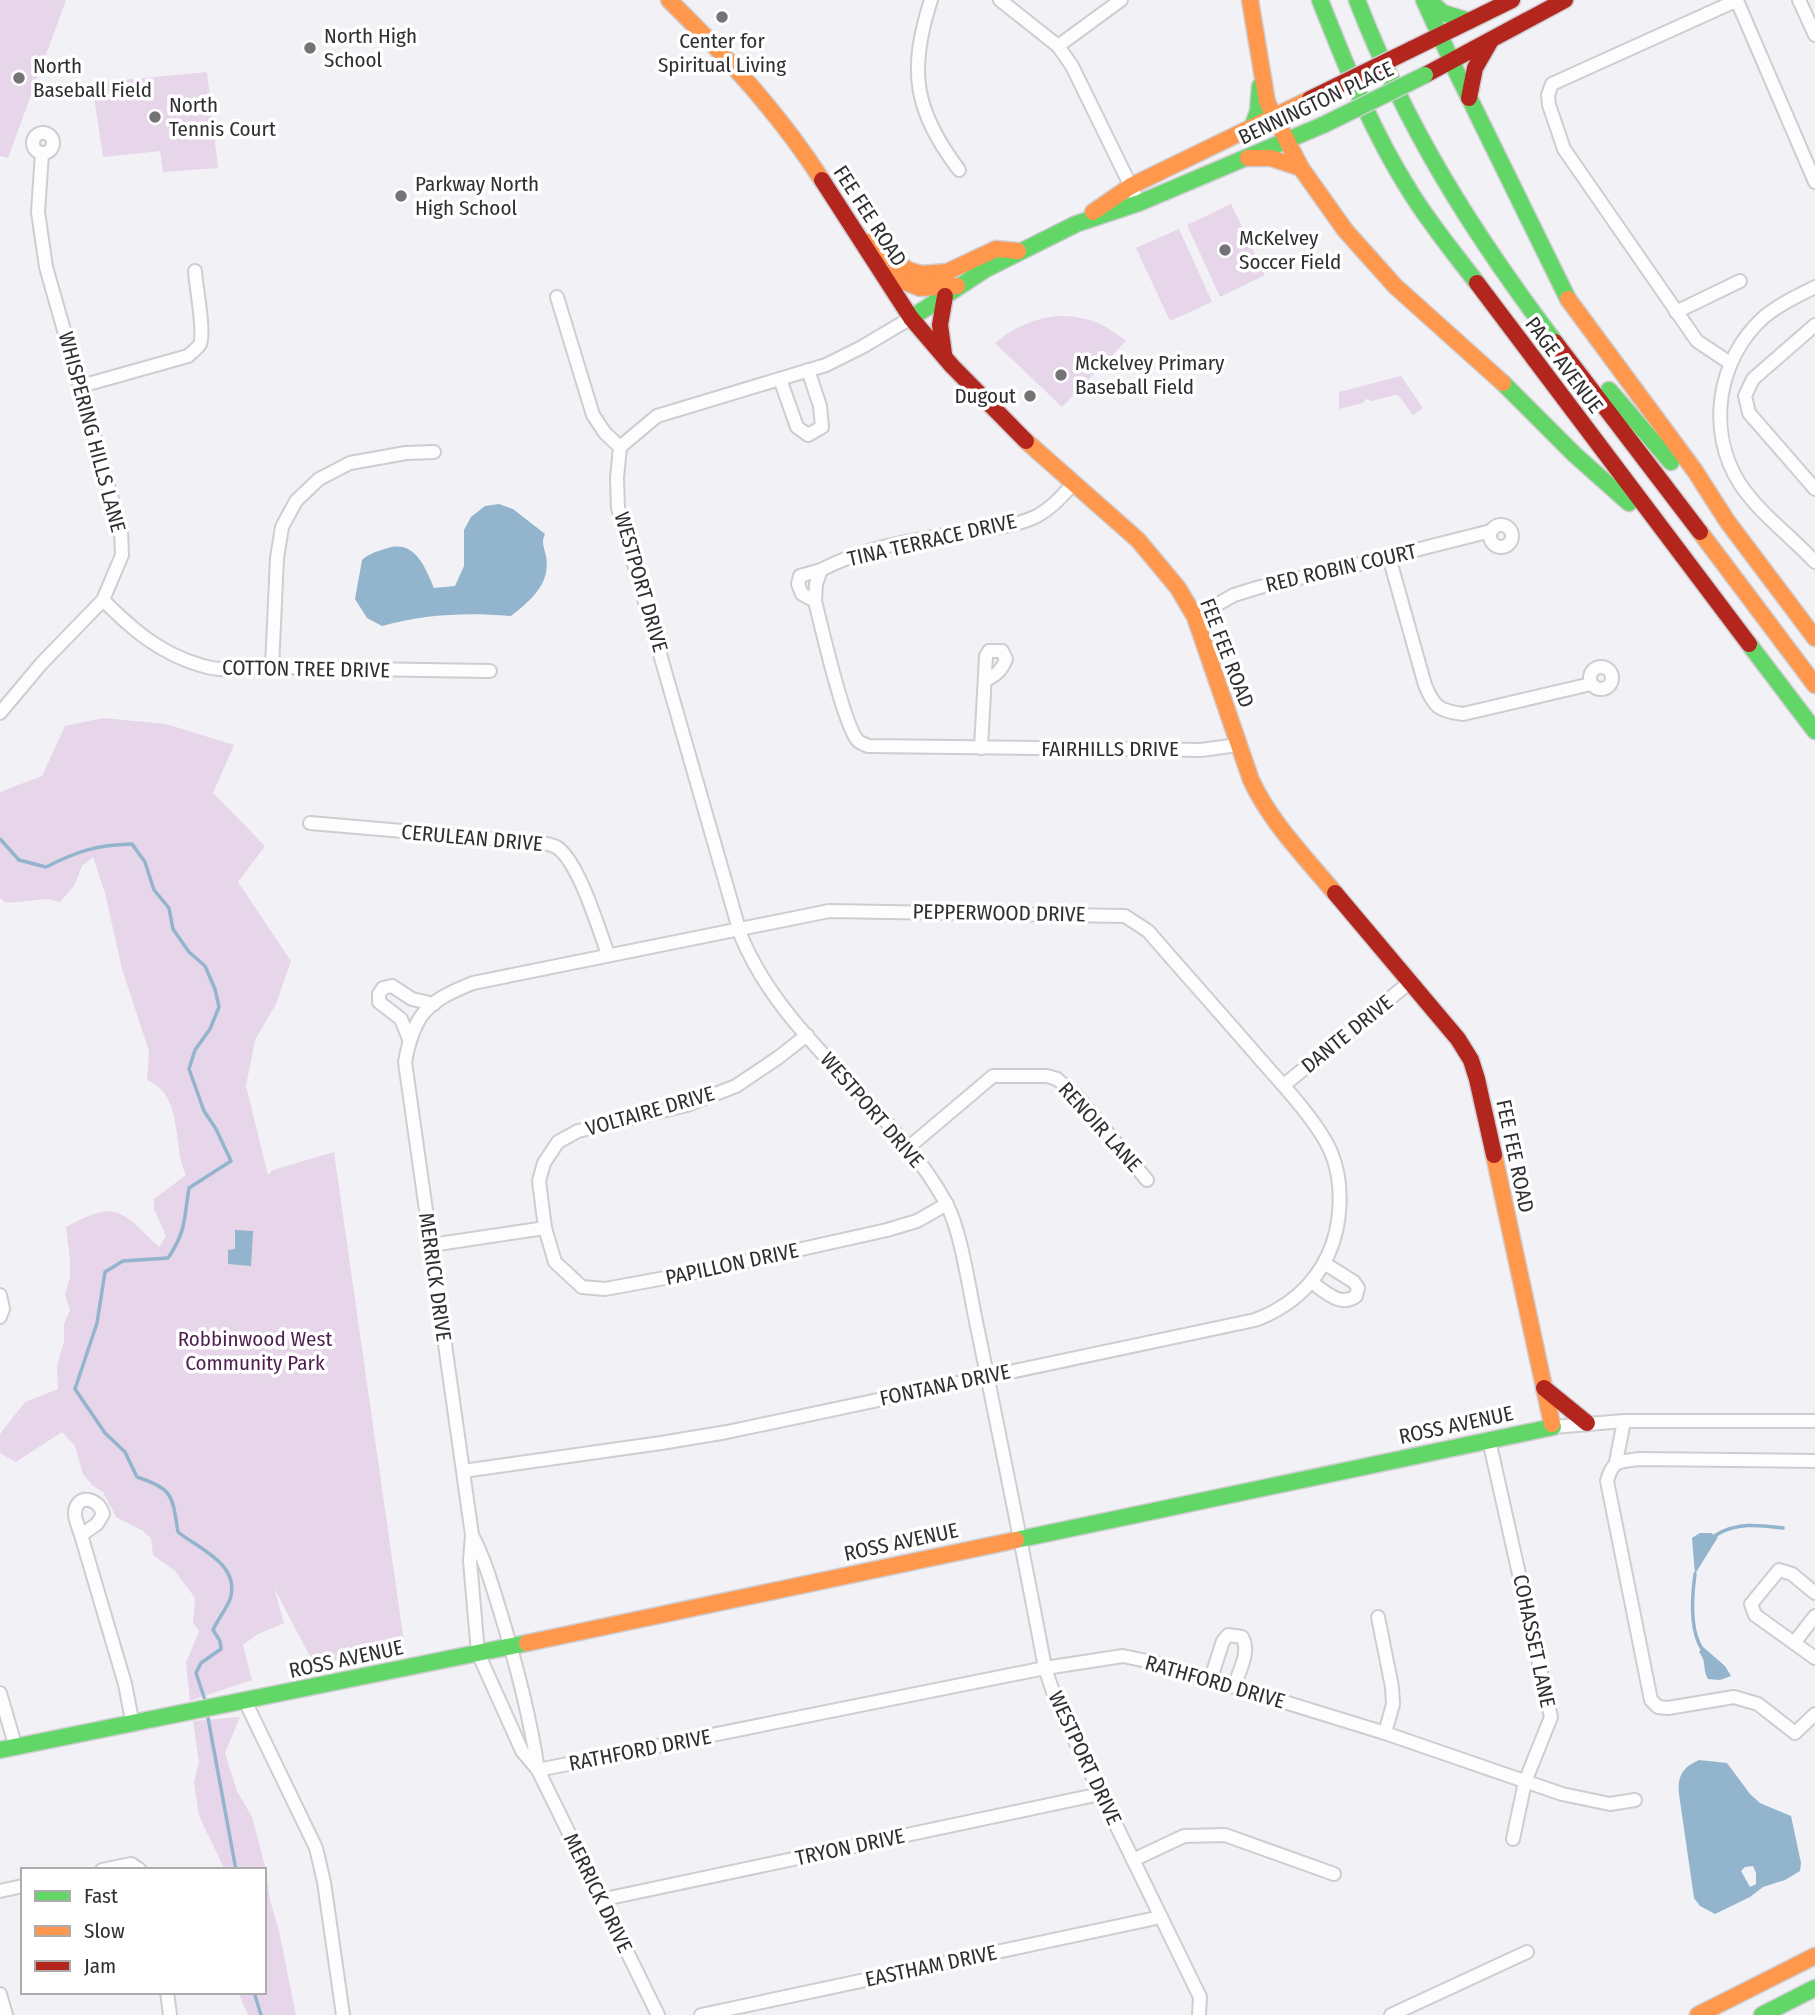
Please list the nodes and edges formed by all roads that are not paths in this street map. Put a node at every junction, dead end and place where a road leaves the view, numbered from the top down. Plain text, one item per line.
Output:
1 (669, 0) edge
2 (931, 0) edge
3 (1000, 0) edge
4 (1121, 0) edge
5 (1250, 0) edge
6 (1320, 0) edge
7 (1356, 0) edge
8 (1426, 0) edge
9 (1512, 0) edge
10 (1565, 0) edge
11 (1806, 7) edge
12 (1469, 21) junction
13 (1440, 35) junction
14 (1815, 35) edge
15 (1490, 42) junction
16 (1058, 46) junction
17 (1452, 62) junction
18 (1262, 72) junction
19 (1469, 98) junction
20 (1274, 118) junction
21 (1252, 128) junction
22 (1286, 142) junction
23 (42, 153) dead end
24 (1248, 158) junction
25 (1301, 168) junction
26 (959, 170) dead end
27 (1815, 182) edge
28 (1131, 186) junction
29 (1139, 203) junction
30 (1076, 224) junction
31 (858, 233) junction
32 (1018, 251) junction
33 (195, 271) dead end
34 (883, 273) junction
35 (1740, 281) dead end
36 (961, 286) junction
37 (1815, 287) edge
38 (945, 296) junction
39 (557, 297) dead end
40 (1676, 312) junction
41 (911, 318) junction
42 (1540, 323) junction
43 (1815, 325) edge
44 (945, 358) junction
45 (1730, 363) junction
46 (808, 370) junction
47 (780, 379) junction
48 (81, 386) junction
49 (620, 447) junction
50 (435, 452) dead end
51 (1073, 484) junction
52 (1815, 489) edge
53 (1727, 522) junction
54 (1491, 531) dead end
55 (1668, 537) junction
56 (1390, 557) junction
57 (1815, 562) edge
58 (821, 570) junction
59 (816, 584) joint
60 (103, 600) junction
61 (815, 601) junction
62 (1195, 617) junction
63 (1815, 638) edge
64 (272, 667) junction
65 (489, 671) dead end
66 (985, 680) dead end
67 (1591, 684) dead end
68 (1815, 685) edge
69 (0, 713) edge
70 (1815, 731) edge
71 (1238, 745) junction
72 (981, 748) junction
73 (310, 823) dead end
74 (740, 928) junction
75 (607, 954) junction
76 (1410, 982) junction
77 (433, 1003) junction
78 (418, 1020) joint
79 (807, 1035) junction
80 (409, 1039) junction
81 (1283, 1085) junction
82 (909, 1147) junction
83 (1147, 1180) dead end
84 (947, 1204) junction
85 (545, 1228) junction
86 (431, 1245) junction
87 (1324, 1263) junction
88 (1311, 1282) junction
89 (0, 1295) edge
90 (0, 1317) edge
91 (987, 1376) junction
92 (1544, 1388) junction
93 (1624, 1421) junction
94 (1815, 1421) edge
95 (1587, 1423) junction
96 (1552, 1427) junction
97 (1489, 1440) junction
98 (1815, 1461) edge
99 (1616, 1462) junction
100 (463, 1471) junction
101 (81, 1535) dead end
102 (472, 1535) junction
103 (1021, 1538) junction
104 (1815, 1593) edge
105 (1378, 1616) dead end
106 (1815, 1616) edge
107 (1794, 1643) junction
108 (511, 1644) junction
109 (478, 1653) junction
110 (1815, 1658) edge
111 (1045, 1668) junction
112 (1211, 1678) junction
113 (1234, 1686) junction
114 (0, 1693) edge
115 (245, 1701) junction
116 (1815, 1714) edge
117 (133, 1725) junction
118 (1385, 1733) junction
119 (8, 1749) edge
120 (538, 1770) junction
121 (1525, 1782) junction
122 (1101, 1794) junction
123 (1635, 1800) dead end
124 (1513, 1839) dead end
125 (1133, 1860) junction
126 (112, 1868) edge
127 (137, 1868) edge
128 (1334, 1874) dead end
129 (21, 1886) edge
130 (0, 1891) edge
131 (600, 1900) junction
132 (1161, 1917) junction
133 (1527, 1952) dead end
134 (1815, 1956) edge
135 (1815, 1988) edge
136 (0, 1994) edge
137 (167, 1994) edge
138 (6, 2015) edge
139 (170, 2015) edge
140 (343, 2015) edge
141 (659, 2015) edge
142 (701, 2015) edge
143 (1199, 2015) edge
144 (1391, 2015) edge
145 (1698, 2015) edge
146 (1762, 2015) edge

1 - 31 main road, FEE FEE ROAD
2 - 26 street
3 - 16 street
4 - 16 street
5 - 18 main road
6 - 55 main road, PAGE AVENUE
7 - 42 main road, PAGE AVENUE
8 - 12 main road
8 - 13 main road
9 - 12 main road, BENNINGTON PLACE
10 - 15 main road, BENNINGTON PLACE
11 - 14 street
12 - 13 main road, BENNINGTON PLACE
13 - 17 main road
13 - 20 main road, BENNINGTON PLACE, bridge
15 - 17 main road, BENNINGTON PLACE
15 - 19 main road
16 - 28 street
17 - 19 main road
17 - 22 main road, BENNINGTON PLACE, bridge
18 - 20 main road
18 - 21 main road
19 - 53 main road
20 - 21 main road, BENNINGTON PLACE
20 - 22 main road
21 - 28 main road, BENNINGTON PLACE
22 - 24 main road, BENNINGTON PLACE
22 - 25 main road
23 - 48 street, WHISPERING HILLS LANE
24 - 25 main road
24 - 29 main road, BENNINGTON PLACE
25 - 55 main road
27 - 40 street
28 - 29 street
28 - 30 main road, BENNINGTON PLACE
29 - 30 main road, BENNINGTON PLACE
30 - 32 main road, BENNINGTON PLACE
31 - 32 main road
31 - 34 main road, FEE FEE ROAD
32 - 36 main road, BENNINGTON PLACE
33 - 48 street
34 - 36 main road
34 - 41 main road, FEE FEE ROAD
35 - 40 street
36 - 38 main road, BENNINGTON PLACE
37 - 45 street
38 - 41 main road, BENNINGTON PLACE
38 - 44 main road
39 - 49 street
40 - 45 street
41 - 44 main road, FEE FEE ROAD
41 - 46 street
42 - 53 main road
42 - 68 main road, PAGE AVENUE
43 - 52 street
44 - 51 main road, FEE FEE ROAD
45 - 57 street
46 - 47 street
46 - 47 street
47 - 49 street
48 - 60 street, WHISPERING HILLS LANE
49 - 74 street, WESTPORT DRIVE
50 - 64 street
51 - 58 street, TINA TERRACE DRIVE
51 - 62 main road, FEE FEE ROAD
53 - 63 main road
54 - 56 street, RED ROBIN COURT
55 - 70 main road, PAGE AVENUE
56 - 62 street, RED ROBIN COURT
56 - 67 street
58 - 59 street, TINA TERRACE DRIVE
58 - 61 street, TINA TERRACE DRIVE
59 - 61 street, FAIRHILLS DRIVE
60 - 64 street, COTTON TREE DRIVE
60 - 69 street, WHISPERING HILLS LANE
61 - 72 street, FAIRHILLS DRIVE
62 - 71 main road, FEE FEE ROAD
64 - 65 street, COTTON TREE DRIVE
66 - 72 street
71 - 72 street, FAIRHILLS DRIVE
71 - 76 main road, FEE FEE ROAD
73 - 75 street, CERULEAN DRIVE
74 - 75 street, PEPPERWOOD DRIVE
74 - 79 street, WESTPORT DRIVE
74 - 81 street, PEPPERWOOD DRIVE
75 - 77 street, PEPPERWOOD DRIVE
76 - 81 street, DANTE DRIVE
76 - 92 main road, FEE FEE ROAD
77 - 78 street, PEPPERWOOD DRIVE
77 - 80 street
78 - 80 street, MERRICK DRIVE
79 - 82 street, WESTPORT DRIVE
79 - 85 street, VOLTAIRE DRIVE
80 - 86 street, MERRICK DRIVE
81 - 87 street, PEPPERWOOD DRIVE
82 - 83 street, RENOIR LANE
82 - 84 street, WESTPORT DRIVE
84 - 85 street, PAPILLON DRIVE
84 - 91 street, WESTPORT DRIVE
85 - 86 street
86 - 100 street, MERRICK DRIVE
87 - 88 street, PEPPERWOOD DRIVE
87 - 88 street
88 - 91 street, FONTANA DRIVE
89 - 90 street
91 - 100 street, FONTANA DRIVE
91 - 103 street, WESTPORT DRIVE
92 - 95 main road
92 - 96 main road, FEE FEE ROAD
93 - 94 street, ROSS AVENUE
93 - 95 street, ROSS AVENUE
93 - 99 street
95 - 96 street, ROSS AVENUE
96 - 97 main road, ROSS AVENUE
97 - 103 main road, ROSS AVENUE
97 - 121 street, COHASSET LANE
98 - 99 street
99 - 116 street
100 - 102 street, MERRICK DRIVE
101 - 117 street
102 - 108 street, MERRICK DRIVE
102 - 109 street, MERRICK DRIVE
103 - 108 main road, ROSS AVENUE
103 - 111 street, WESTPORT DRIVE
104 - 107 street
105 - 118 street
106 - 107 street
107 - 110 street
108 - 109 main road, ROSS AVENUE
108 - 120 street, MERRICK DRIVE
109 - 115 main road, ROSS AVENUE
109 - 120 street, MERRICK DRIVE
111 - 112 street, RATHFORD DRIVE
111 - 120 street, RATHFORD DRIVE
111 - 122 street, WESTPORT DRIVE
112 - 113 street, RATHFORD DRIVE
112 - 113 street
113 - 118 street, RATHFORD DRIVE
114 - 119 street
115 - 117 main road, ROSS AVENUE
115 - 140 street
117 - 119 main road, ROSS AVENUE
118 - 121 street, RATHFORD DRIVE
120 - 131 street, MERRICK DRIVE
121 - 123 street, RATHFORD DRIVE
121 - 124 street, COHASSET LANE
122 - 125 street, WESTPORT DRIVE
122 - 131 street, TRYON DRIVE
125 - 128 street
125 - 132 street, WESTPORT DRIVE
126 - 127 street
129 - 130 street
131 - 141 street, MERRICK DRIVE
132 - 142 street, EASTHAM DRIVE
132 - 143 street, WESTPORT DRIVE
133 - 144 street
134 - 145 main road
135 - 146 main road
136 - 138 street
137 - 139 street

